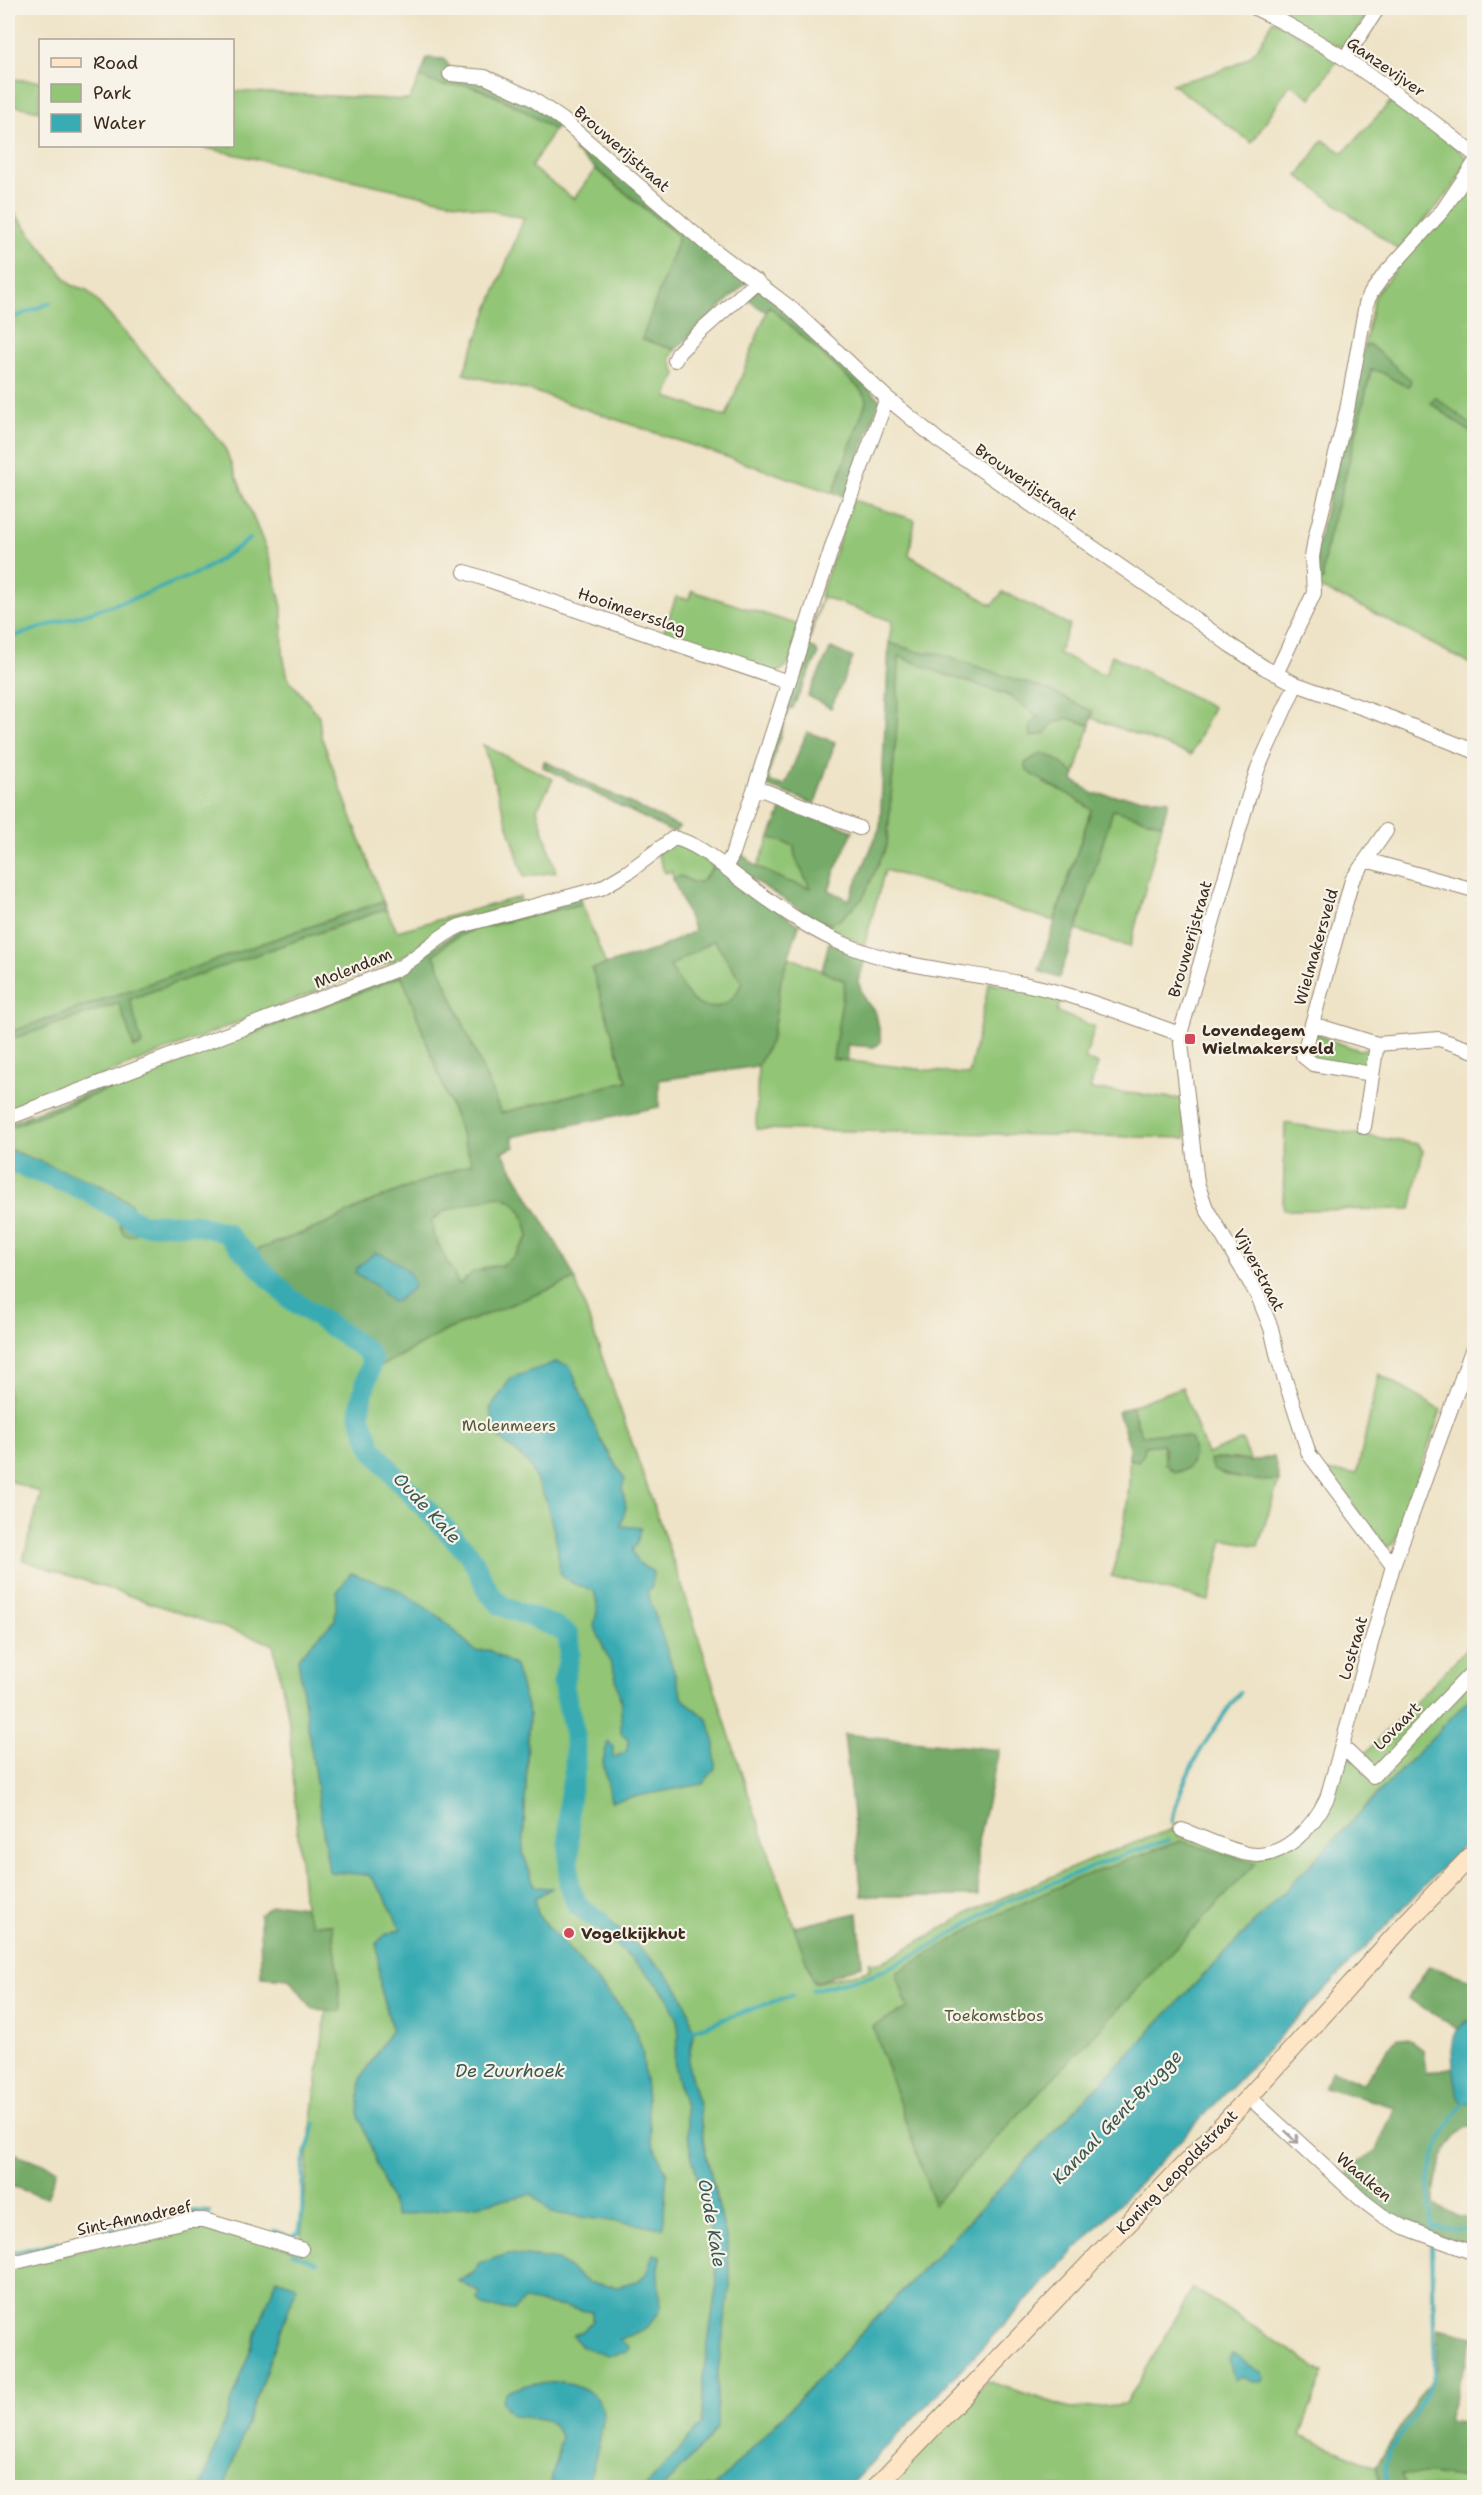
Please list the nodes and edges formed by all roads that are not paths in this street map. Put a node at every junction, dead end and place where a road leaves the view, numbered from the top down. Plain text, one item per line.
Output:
1 (1255, 8) edge
2 (1378, 8) edge
3 (1345, 58) junction
4 (450, 74) dead end
5 (1474, 154) edge
6 (1474, 164) edge
7 (757, 281) junction
8 (675, 360) dead end
9 (887, 398) junction
10 (465, 572) dead end
11 (1276, 674) junction
12 (788, 682) junction
13 (1296, 684) junction
14 (1474, 752) edge
15 (755, 787) junction
16 (859, 828) dead end
17 (1386, 831) dead end
18 (1366, 860) junction
19 (725, 868) junction
20 (1474, 890) edge
21 (1312, 1024) junction
22 (1180, 1034) junction
23 (1377, 1044) junction
24 (1474, 1051) edge
25 (1372, 1074) junction
26 (8, 1118) edge
27 (1364, 1127) dead end
28 (1474, 1345) edge
29 (1393, 1566) junction
30 (1474, 1670) edge
31 (1341, 1750) junction
32 (1182, 1830) dead end
33 (1474, 1853) edge
34 (1249, 2097) junction
35 (301, 2248) dead end
36 (1474, 2253) edge
37 (8, 2264) edge
38 (875, 2487) edge

1 - 3 street, Ganzevijver
2 - 3 street
3 - 5 street, Ganzevijver
4 - 7 street, Brouwerijstraat
6 - 11 street
7 - 8 street
7 - 9 street, Brouwerijstraat
9 - 11 street, Brouwerijstraat
9 - 12 street
10 - 12 street, Hooimeersslag
11 - 13 street, Brouwerijstraat
12 - 15 street
13 - 14 street, Brouwerijstraat
13 - 22 street, Brouwerijstraat
15 - 16 street
15 - 19 street
17 - 18 street, Wielmakersveld
18 - 20 street
18 - 21 street, Wielmakersveld
19 - 22 street
19 - 26 street, Molendam
21 - 23 street, Wielmakersveld
21 - 25 street
22 - 29 street, Vijverstraat
23 - 24 street, Wielmakersveld
23 - 25 street
25 - 27 street
28 - 29 street, Lostraat
29 - 31 street, Lostraat
30 - 31 street, Lovaart
31 - 32 street, Lostraat
33 - 34 street, Koning Leopoldstraat
34 -> 36 street, Waalken
34 - 38 street, Koning Leopoldstraat
35 - 37 street, Sint-Annadreef

